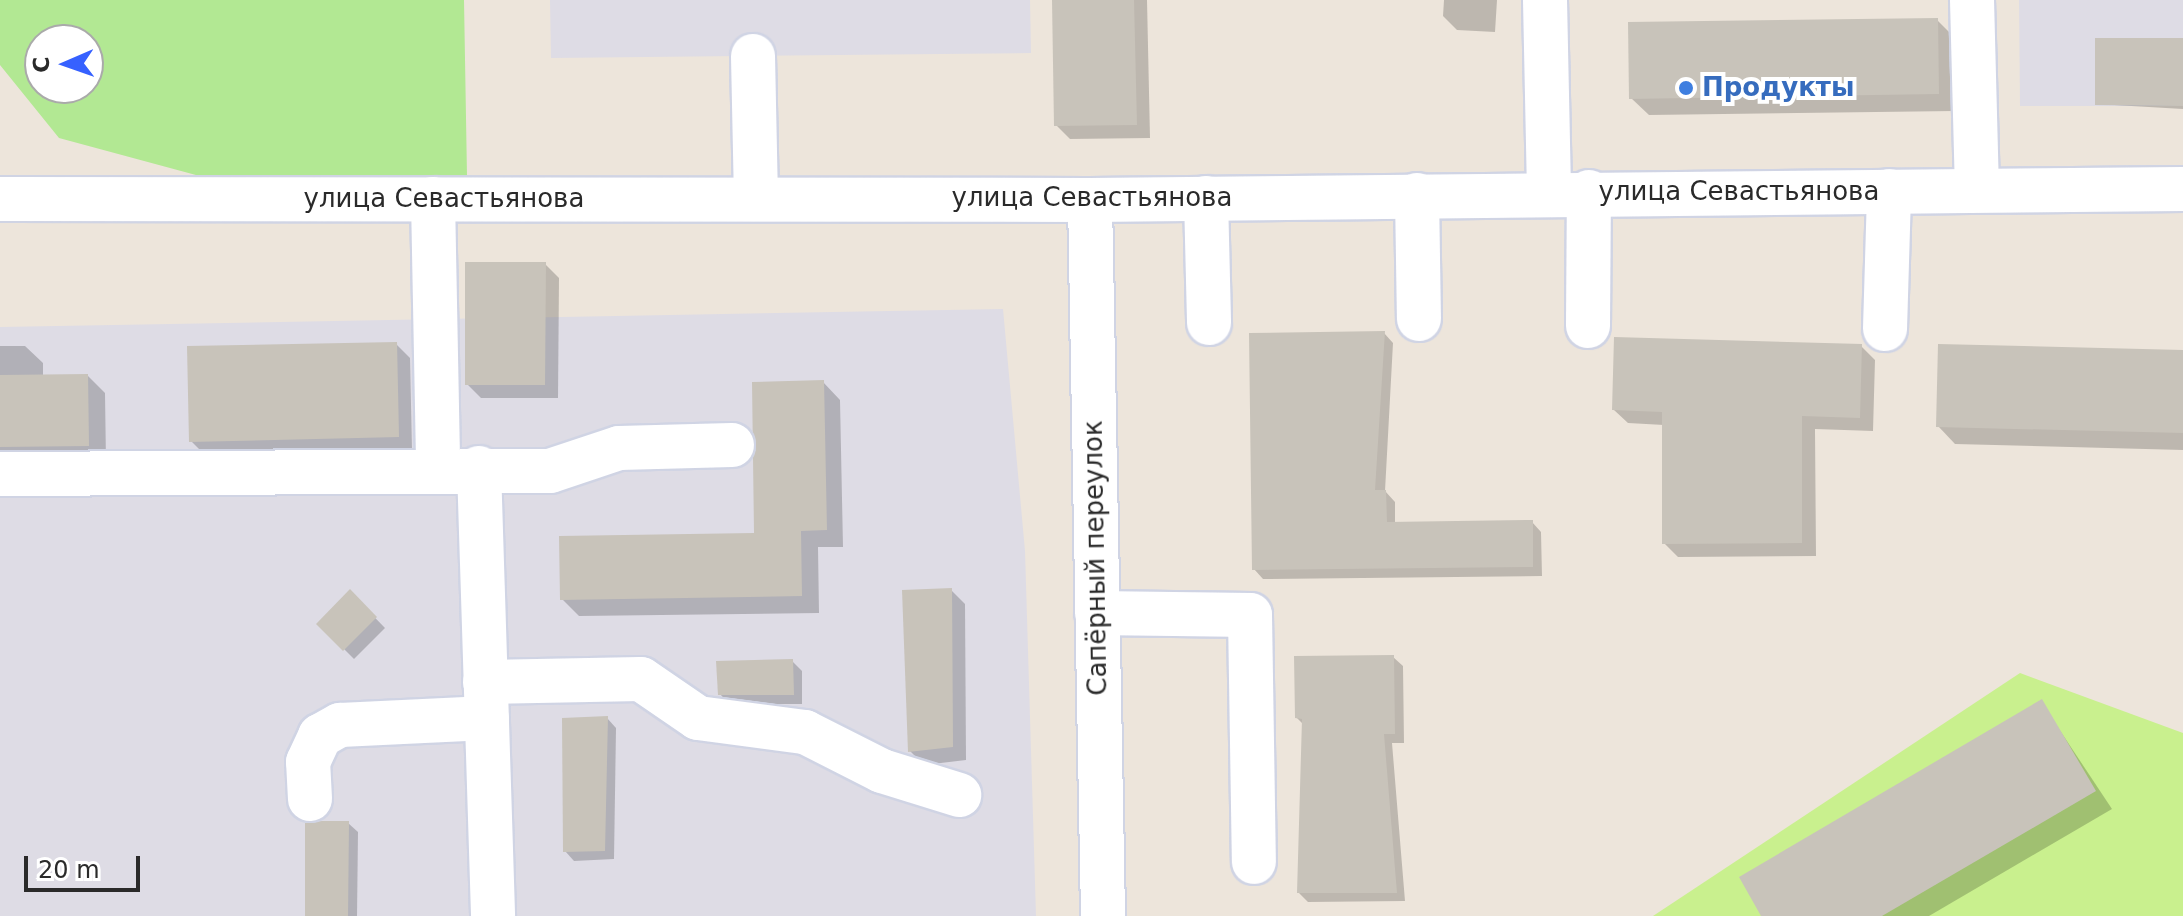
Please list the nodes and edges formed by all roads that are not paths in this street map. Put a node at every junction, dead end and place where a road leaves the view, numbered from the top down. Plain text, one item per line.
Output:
1 (1545, 0) edge
2 (1972, 0) edge
3 (753, 56) dead end
4 (2183, 189) edge
5 (1977, 190) junction
6 (1889, 191) junction
7 (1569, 193) junction
8 (1417, 195) junction
9 (1206, 198) junction
10 (0, 199) edge
11 (433, 199) junction
12 (756, 199) junction
13 (1090, 200) junction
14 (1419, 319) dead end
15 (1209, 323) dead end
16 (1588, 326) dead end
17 (1885, 329) dead end
18 (732, 445) dead end
19 (458, 467) junction
20 (0, 474) edge
21 (1097, 613) junction
22 (486, 700) junction
23 (959, 795) dead end
24 (310, 799) dead end
25 (1254, 862) dead end
26 (493, 916) edge
27 (1103, 916) edge

1 - 7 street
2 - 5 street
3 - 12 street
4 - 5 street, улица Севастьянова
5 - 6 street, улица Севастьянова
6 - 7 street, улица Севастьянова
6 - 17 street
7 - 8 street, улица Севастьянова
7 - 16 street
8 - 9 street, улица Севастьянова
8 - 14 street
9 - 13 street, улица Севастьянова
9 - 15 street
10 - 11 street, улица Севастьянова
11 - 12 street, улица Севастьянова
11 - 19 street
12 - 13 street, улица Севастьянова
13 - 21 street, Сапёрный переулок
18 - 19 street
19 - 20 street
19 - 22 street
21 - 25 street
21 - 27 street, Сапёрный переулок
22 - 23 street
22 - 24 street
22 - 26 street

